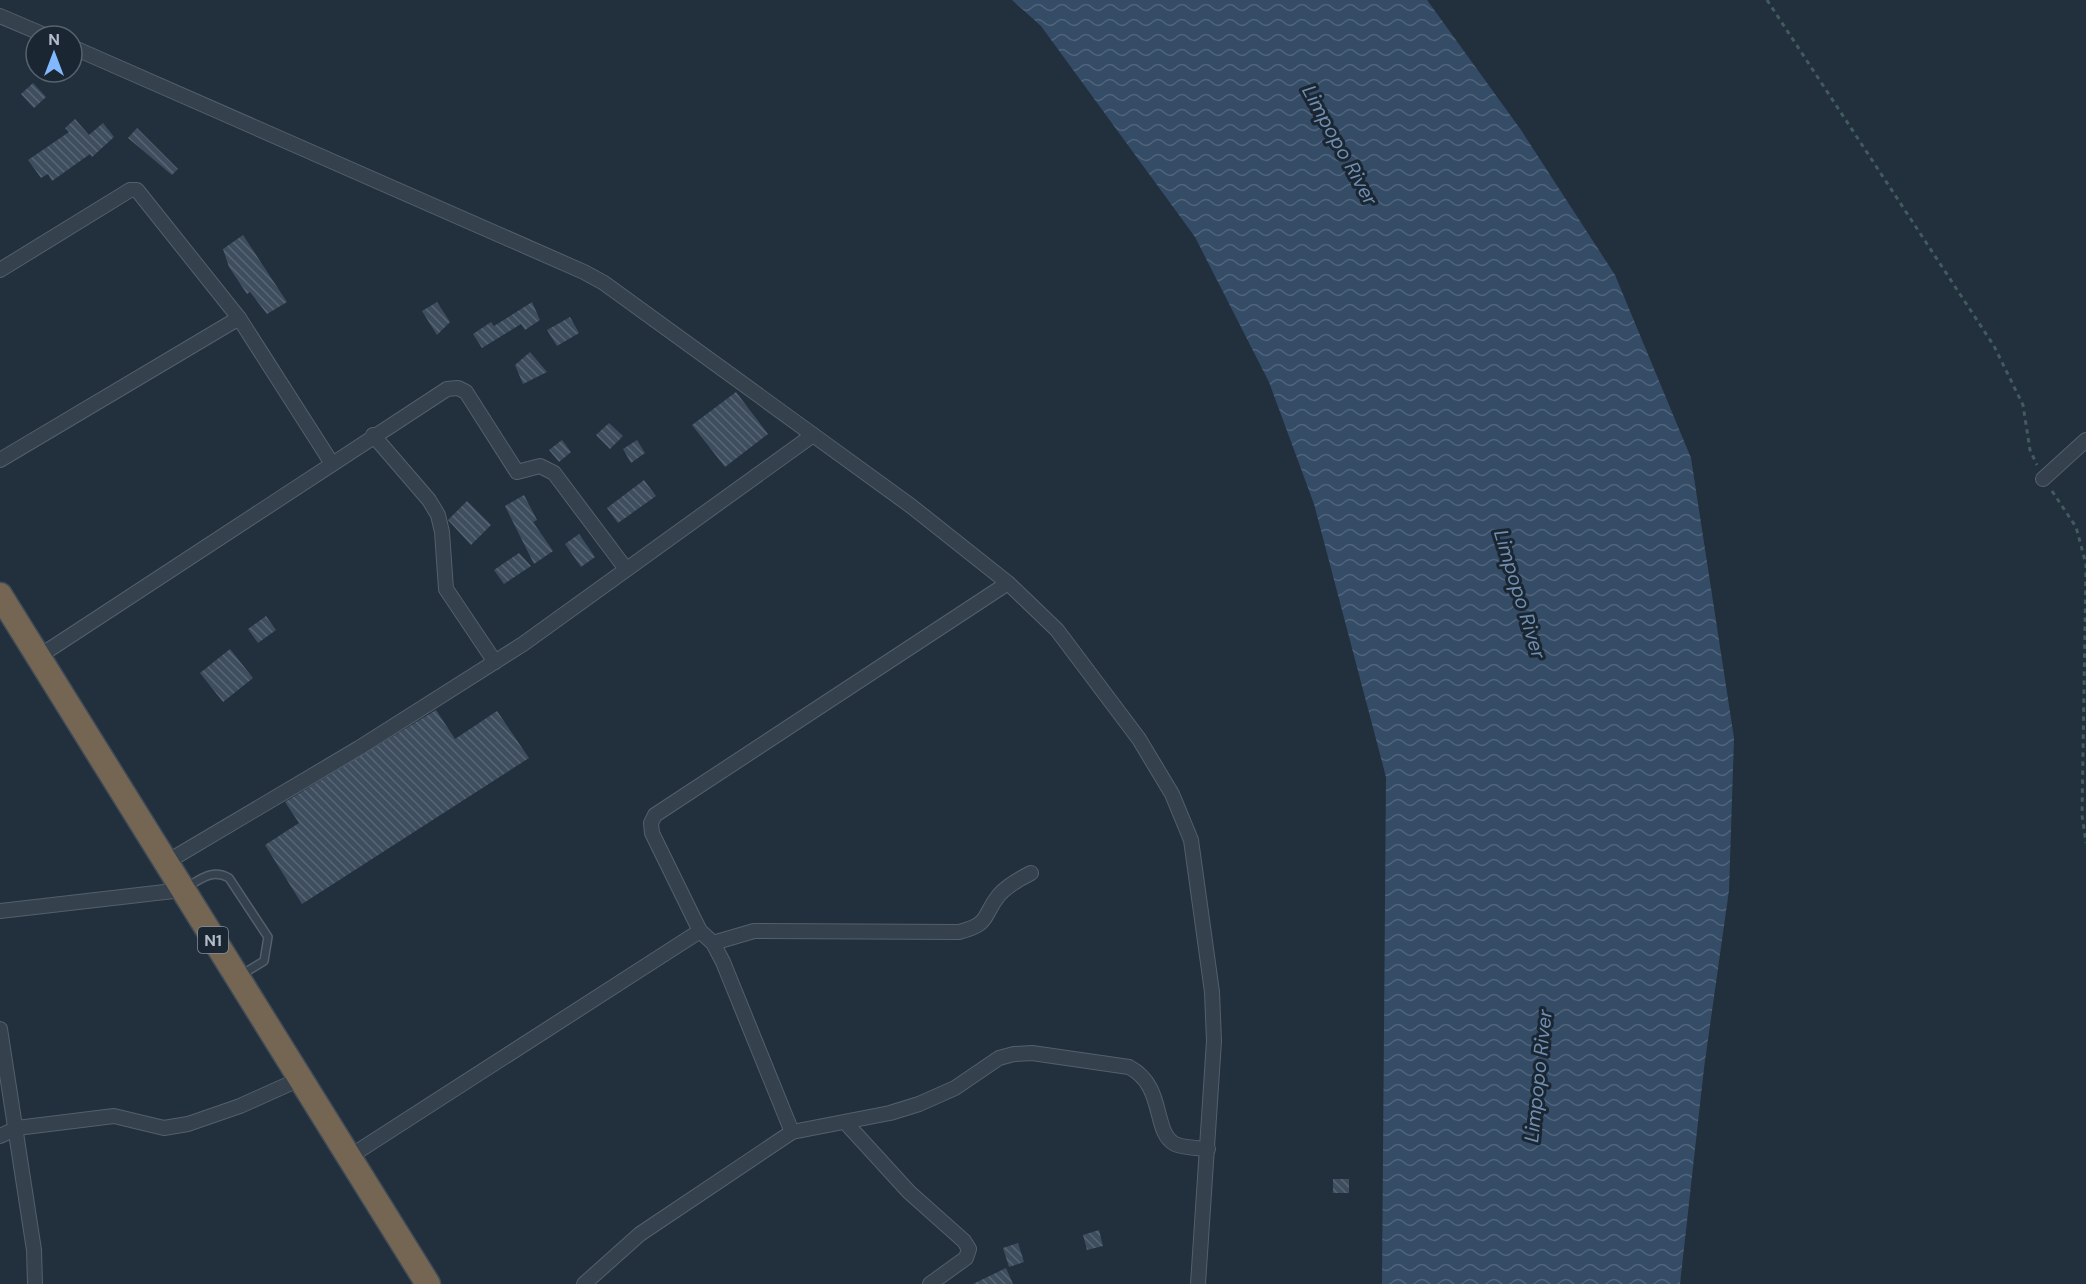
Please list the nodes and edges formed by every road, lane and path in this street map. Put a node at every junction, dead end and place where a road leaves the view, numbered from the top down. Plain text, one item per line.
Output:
1 (1767, 0) edge
2 (0, 16) edge
3 (24, 26) edge
4 (84, 52) edge
5 (0, 270) edge
6 (239, 318) junction
7 (373, 435) junction
8 (813, 435) junction
9 (2086, 441) edge
10 (0, 460) edge
11 (331, 462) junction
12 (2043, 479) junction
13 (626, 569) junction
14 (1008, 583) junction
15 (0, 595) edge
16 (38, 657) junction
17 (495, 662) junction
18 (2086, 843) edge
19 (165, 863) junction
20 (1031, 873) dead end
21 (182, 890) junction
22 (0, 911) edge
23 (700, 931) junction
24 (713, 943) junction
25 (236, 978) junction
26 (0, 1029) edge
27 (300, 1078) junction
28 (845, 1122) junction
29 (16, 1128) junction
30 (792, 1132) junction
31 (0, 1137) edge
32 (1208, 1149) junction
33 (348, 1156) junction
34 (35, 1284) edge
35 (428, 1284) edge
36 (584, 1284) edge
37 (930, 1284) edge
38 (1198, 1284) edge

1 - 12 path
2 - 3 street
4 - 8 street
5 - 6 street
6 - 10 street
6 - 11 street
7 - 11 street
7 - 13 street
7 - 17 street
8 - 13 street
8 - 14 street
9 - 12 street
11 - 16 street
12 - 18 path
13 - 17 street
14 - 23 street
14 - 32 street
15 - 16 highway, N1
16 - 19 highway, N1
17 - 19 street
19 - 21 highway, N1
20 - 24 street
21 - 22 street
21 - 25 highway, N1
21 - 25 lane
23 - 24 street
23 - 33 street
24 - 30 street
25 - 27 highway, N1
26 - 29 street
27 - 29 street
27 - 33 highway, N1
28 - 30 street
28 - 32 street
28 - 37 street
29 - 31 street
29 - 34 street
30 - 36 street
32 - 38 street
33 - 35 highway, N1

